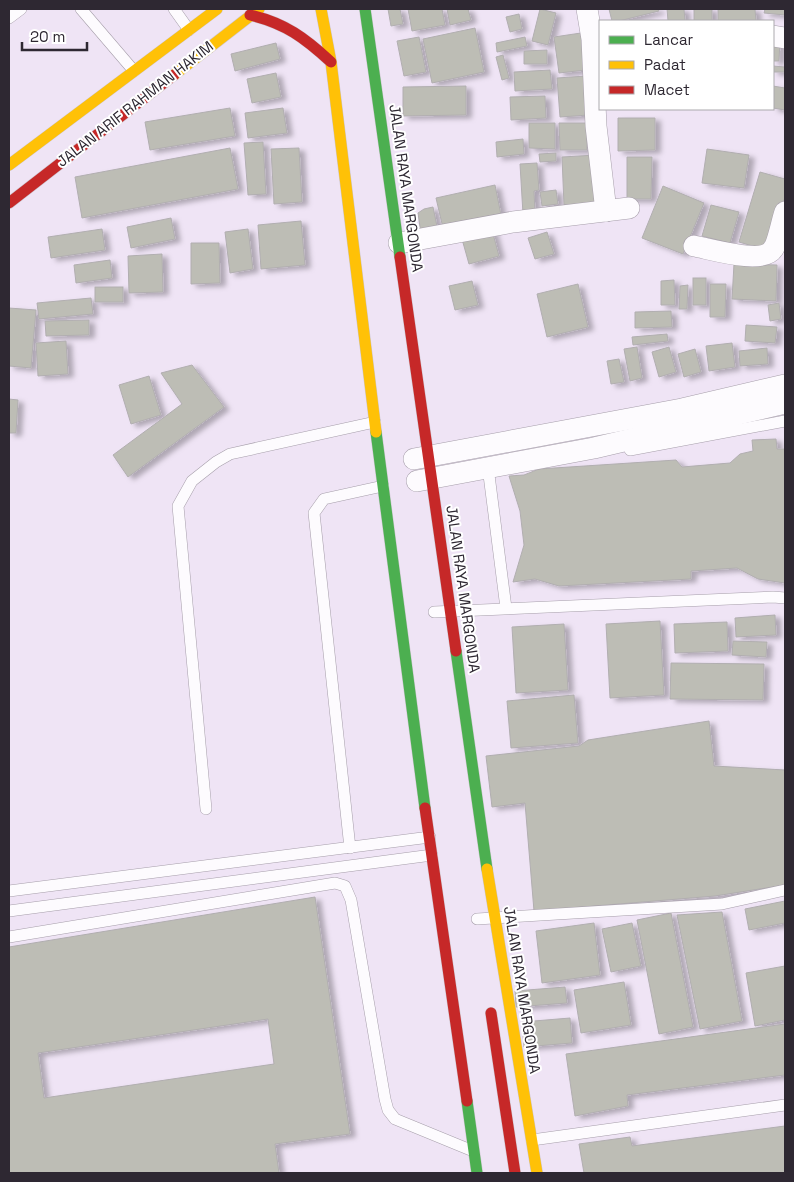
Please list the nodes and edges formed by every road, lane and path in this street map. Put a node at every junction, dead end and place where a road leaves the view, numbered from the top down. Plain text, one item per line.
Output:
1 (21, 9) edge
2 (81, 9) edge
3 (174, 9) edge
4 (207, 9) edge
5 (217, 9) edge
6 (321, 9) edge
7 (365, 9) edge
8 (587, 9) edge
9 (254, 12) edge
10 (9, 18) edge
11 (199, 23) junction
12 (189, 30) junction
13 (596, 53) edge
14 (331, 62) junction
15 (134, 71) junction
16 (9, 165) edge
17 (10, 203) edge
18 (629, 208) dead end
19 (606, 211) junction
20 (785, 212) edge
21 (399, 243) junction
22 (694, 246) dead end
23 (785, 385) edge
24 (785, 403) edge
25 (375, 422) junction
26 (785, 422) edge
27 (419, 455) junction
28 (489, 475) junction
29 (424, 485) junction
30 (383, 486) junction
31 (785, 598) edge
32 (506, 608) junction
33 (450, 611) junction
34 (434, 612) dead end
35 (206, 809) dead end
36 (430, 837) junction
37 (350, 848) junction
38 (432, 855) junction
39 (785, 890) edge
40 (9, 891) edge
41 (9, 911) edge
42 (494, 918) junction
43 (477, 919) dead end
44 (9, 937) edge
45 (490, 1006) dead end
46 (785, 1105) edge
47 (532, 1140) junction
48 (511, 1142) junction
49 (473, 1151) junction
50 (477, 1173) edge
51 (515, 1173) edge
52 (537, 1173) edge

1 - 10 lane
2 - 15 lane
3 - 12 lane
4 - 11 main road
5 - 11 main road, JALAN ARIF RAHMAN HAKIM
6 - 14 main road
7 - 21 main road, JALAN RAYA MARGONDA
8 - 13 street
9 - 14 main road
9 - 17 main road, JALAN ARIF RAHMAN HAKIM
11 - 12 main road, JALAN ARIF RAHMAN HAKIM
12 - 15 main road, JALAN ARIF RAHMAN HAKIM
13 - 19 street
14 - 25 main road
15 - 16 main road, JALAN ARIF RAHMAN HAKIM
18 - 19 street
19 - 21 street
20 - 22 street
21 - 27 main road, JALAN RAYA MARGONDA
23 - 27 street
24 - 29 street
25 - 30 main road
25 - 35 lane
26 - 28 lane
27 - 29 main road, JALAN RAYA MARGONDA
28 - 29 lane
28 - 32 lane
29 - 33 main road, JALAN RAYA MARGONDA
30 - 36 main road
30 - 37 lane
31 - 32 lane
32 - 33 lane
33 - 34 lane
33 - 42 main road, JALAN RAYA MARGONDA
36 - 37 lane
36 - 38 main road
37 - 40 lane
38 - 41 lane
38 - 49 main road
39 - 42 lane
42 - 43 lane
42 - 47 main road, JALAN RAYA MARGONDA
44 - 49 lane
45 - 48 main road
46 - 47 lane
47 - 48 lane
47 - 52 main road, JALAN RAYA MARGONDA
48 - 51 main road
49 - 50 main road

